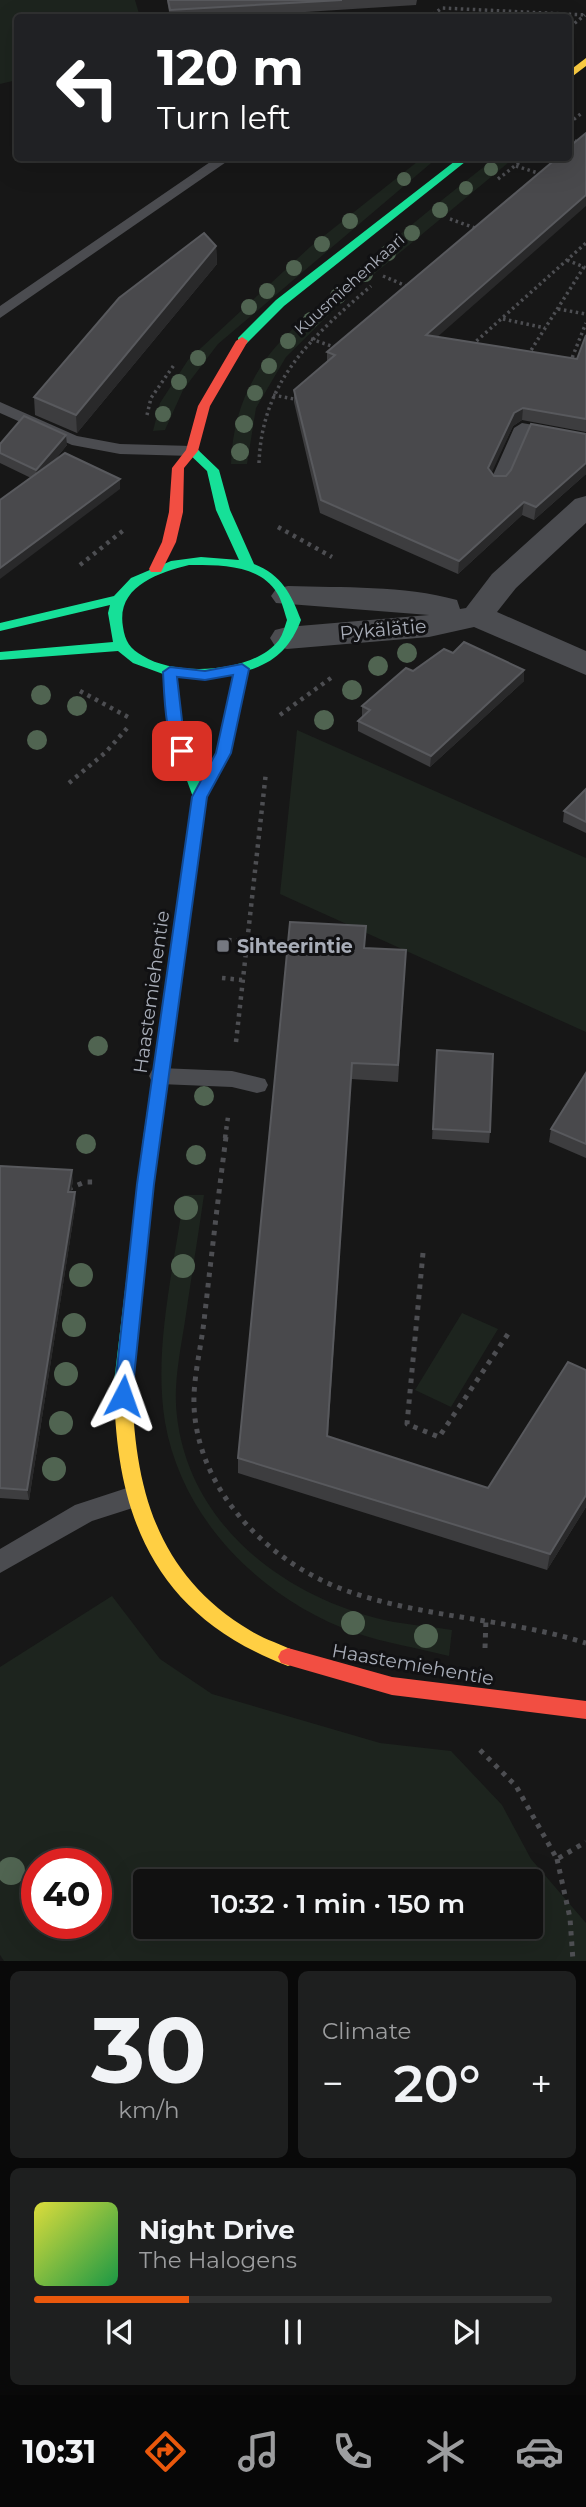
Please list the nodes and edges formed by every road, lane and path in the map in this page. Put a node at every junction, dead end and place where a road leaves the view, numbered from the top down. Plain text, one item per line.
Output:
1 (434, 14) edge
2 (565, 14) edge
3 (586, 15) edge
4 (572, 26) edge
5 (586, 110) edge
6 (572, 121) edge
7 (221, 161) edge
8 (460, 161) edge
9 (521, 161) edge
10 (515, 166) junction
11 (549, 177) edge
12 (496, 181) dead end
13 (458, 211) dead end
14 (449, 219) junction
15 (442, 224) dead end
16 (484, 232) edge
17 (586, 243) edge
18 (567, 260) junction
19 (392, 268) dead end
20 (383, 276) junction
21 (415, 289) edge
22 (558, 309) junction
23 (0, 313) edge
24 (586, 314) edge
25 (502, 319) junction
26 (586, 323) edge
27 (545, 328) junction
28 (311, 339) junction
29 (467, 350) edge
30 (345, 351) edge
31 (526, 358) edge
32 (273, 395) junction
33 (300, 400) edge
34 (0, 407) edge
35 (543, 432) junction
36 (586, 439) edge
37 (192, 451) junction
38 (260, 476) dead end
39 (499, 482) edge
40 (586, 506) edge
41 (276, 525) dead end
42 (342, 563) dead end
43 (249, 567) junction
44 (156, 569) junction
45 (288, 596) junction
46 (118, 599) junction
47 (477, 616) junction
48 (0, 627) edge
49 (287, 638) junction
50 (123, 646) junction
51 (0, 656) edge
52 (586, 664) edge
53 (242, 669) junction
54 (341, 671) dead end
55 (170, 672) junction
56 (76, 689) dead end
57 (274, 719) dead end
58 (267, 764) dead end
59 (69, 783) dead end
60 (200, 797) junction
61 (160, 1076) junction
62 (232, 1079) junction
63 (257, 1085) dead end
64 (104, 1182) dead end
65 (65, 1190) edge
66 (423, 1253) dead end
67 (508, 1334) dead end
68 (133, 1497) junction
69 (0, 1562) edge
70 (586, 1643) edge
71 (586, 1710) edge
72 (479, 1750) dead end
73 (586, 1842) edge
74 (557, 1859) junction
75 (573, 1961) edge

1 - 2 path
3 - 4 path
5 - 6 path
7 - 23 lane
8 - 37 main road, Kuusmiehenkaari
9 - 10 path
10 - 11 path
10 - 12 path
13 - 14 path
14 - 15 path
14 - 16 path
17 - 18 path
18 - 22 path
18 - 25 path
19 - 20 path, Kuusmiehenkaari
20 - 21 path
20 - 28 path, Kuusmiehenkaari
22 - 24 path
22 - 27 path
25 - 27 path
25 - 29 path
26 - 35 path
27 - 31 path
28 - 30 path
28 - 32 path, Kuusmiehenkaari
32 - 33 path
32 - 38 path, Kuusmiehenkaari
34 - 37 lane
35 - 36 lane
35 - 39 lane
37 - 43 main road
37 - 44 main road, Kuusmiehenkaari
40 - 47 street
41 - 42 path
43 - 44 main road
43 - 45 main road
44 - 46 main road
45 - 47 street, Pykälätie
45 - 49 main road
46 - 48 main road
46 - 50 main road
47 - 49 street, Pykälätie
47 - 52 street, Pykälätie
49 - 53 main road
50 - 51 main road
50 - 55 main road
53 - 55 main road
53 - 60 main road, Haastemiehentie
54 - 57 path
55 - 60 main road, Haastemiehentie
56 - 59 path
58 - 62 path
60 - 61 main road, Haastemiehentie
61 - 62 lane
61 - 68 main road, Haastemiehentie
62 - 63 lane
62 - 70 path
64 - 65 path
66 - 67 path
68 - 69 lane
68 - 71 main road, Haastemiehentie
72 - 74 path
73 - 74 path
74 - 75 path

